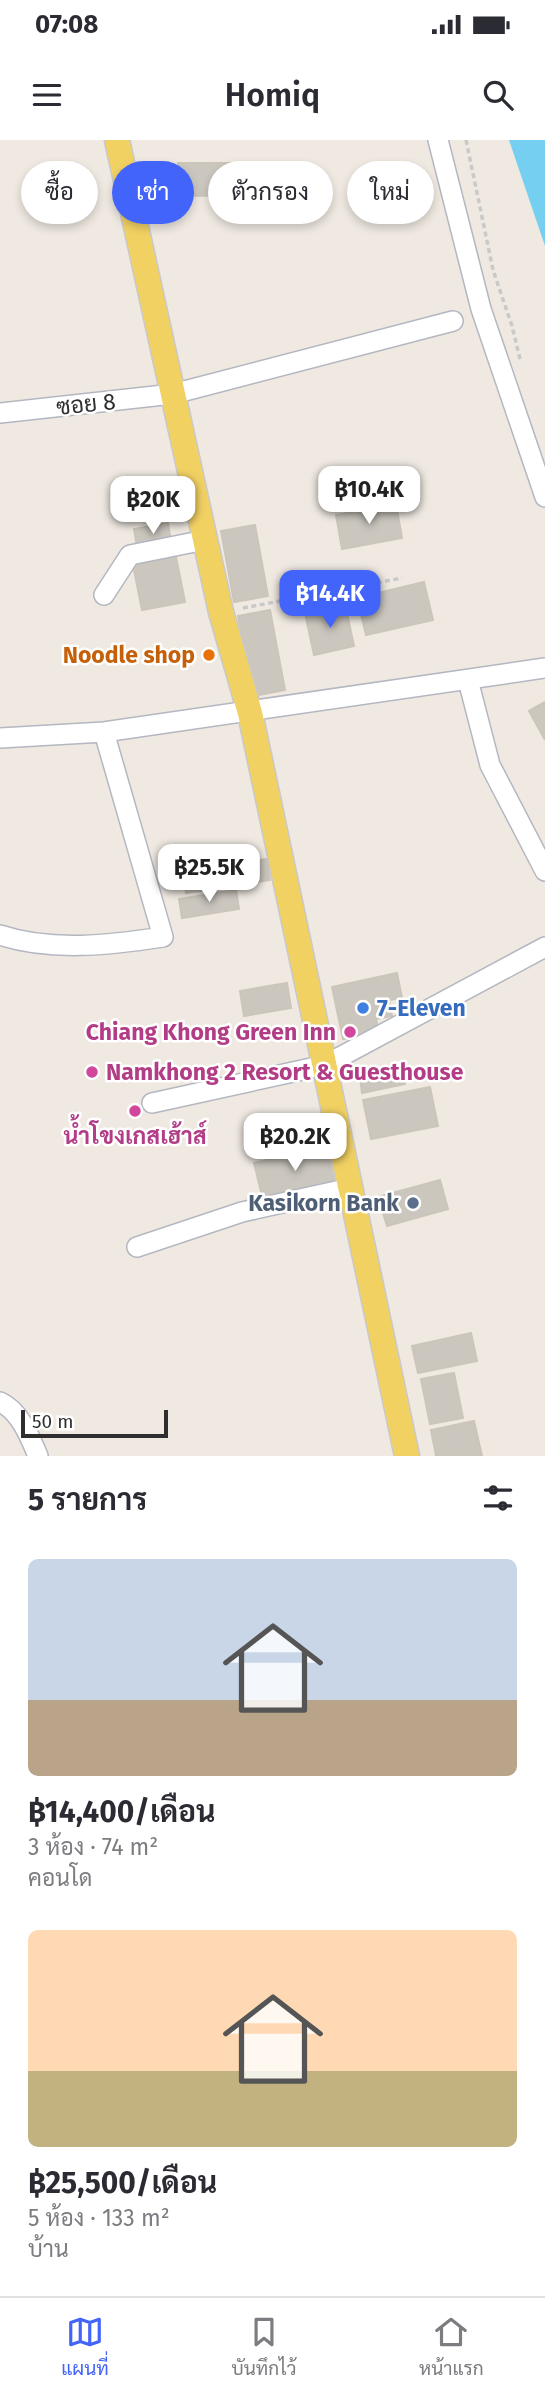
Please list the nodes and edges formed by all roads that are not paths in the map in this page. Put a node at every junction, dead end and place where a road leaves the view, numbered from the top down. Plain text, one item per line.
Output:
1 (117, 140) edge
2 (438, 140) edge
3 (453, 321) dead end
4 (173, 394) junction
5 (0, 413) edge
6 (545, 498) edge
7 (205, 540) junction
8 (104, 595) dead end
9 (545, 668) edge
10 (468, 680) junction
11 (250, 713) junction
12 (104, 732) junction
13 (0, 738) edge
14 (545, 871) edge
15 (0, 935) edge
16 (545, 947) edge
17 (326, 1065) junction
18 (152, 1103) dead end
19 (350, 1188) junction
20 (137, 1247) dead end
21 (3, 1399) edge
22 (38, 1456) edge
23 (407, 1456) edge

1 - 4 main road
2 - 6 street
3 - 4 street, ซอย 8
4 - 5 street, ซอย 8
4 - 7 main road
7 - 8 street
7 - 11 main road
9 - 10 street
10 - 11 street
10 - 14 street
11 - 12 street
11 - 17 main road
12 - 13 street
12 - 15 street
16 - 17 street
17 - 18 street
17 - 19 main road
19 - 20 street
19 - 23 main road
21 - 22 street

